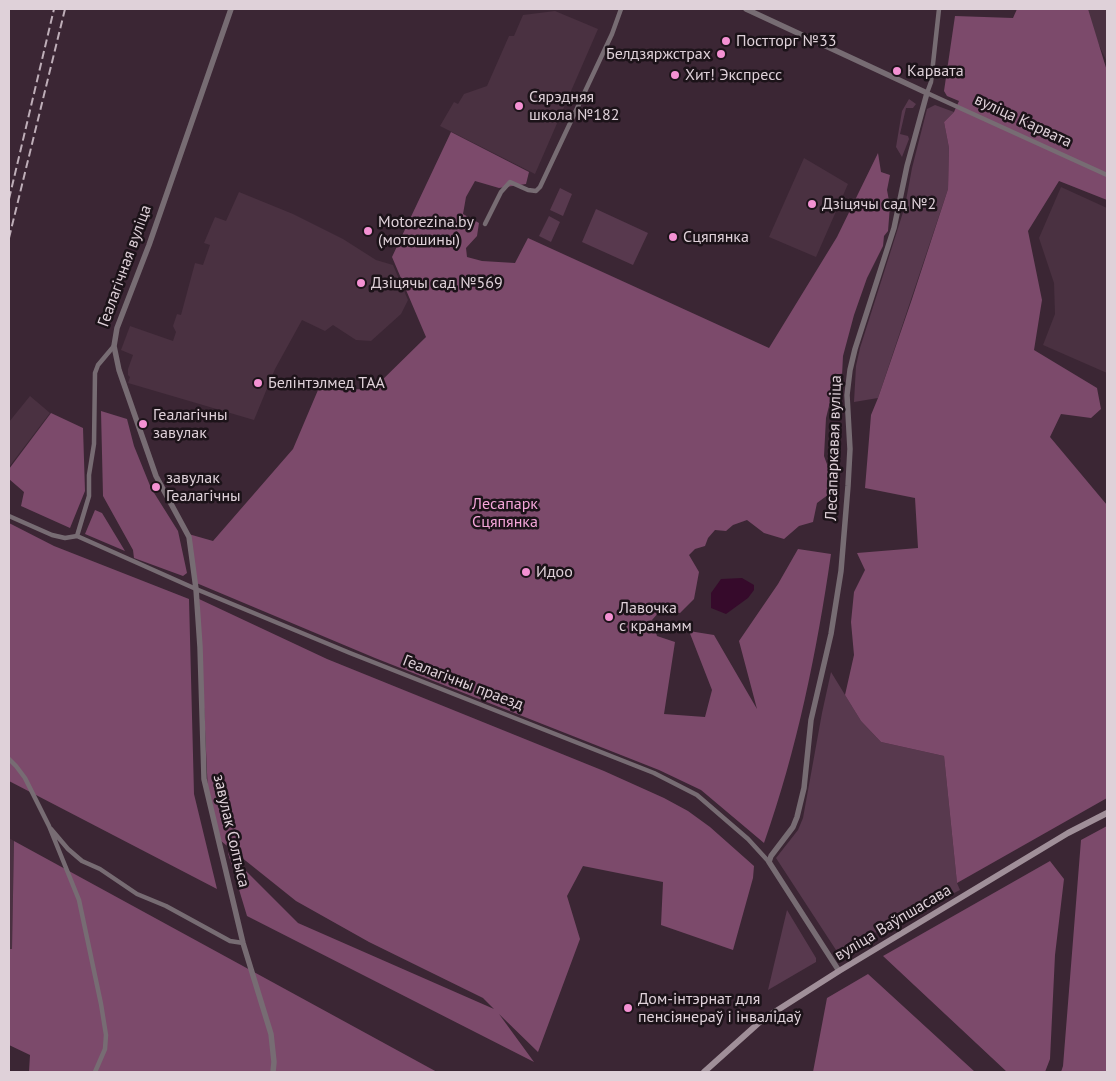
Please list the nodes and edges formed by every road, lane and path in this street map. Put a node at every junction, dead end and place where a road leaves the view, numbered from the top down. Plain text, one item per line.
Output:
1 (231, 9) edge
2 (621, 9) edge
3 (746, 9) edge
4 (940, 9) edge
5 (927, 92) junction
6 (1107, 175) edge
7 (485, 224) dead end
8 (114, 346) junction
9 (9, 516) edge
10 (77, 536) junction
11 (196, 589) junction
12 (9, 759) edge
13 (1107, 813) edge
14 (48, 826) junction
15 (768, 862) junction
16 (242, 943) junction
17 (839, 971) junction
18 (95, 1072) edge
19 (273, 1072) edge
20 (704, 1072) edge

1 - 8 street, Геалагічная вуліца
2 - 7 street
3 - 5 street, вуліца Карвата
4 - 5 street
5 - 6 street, вуліца Карвата
5 - 15 street, Лесапаркавая вуліца
8 - 10 street
8 - 11 street, Геалагічная вуліца
9 - 10 street, Геалагічны праезд
10 - 11 street, Геалагічны праезд
11 - 15 street, Геалагічны праезд
11 - 16 street, завулак Солтыса
12 - 14 street
13 - 17 main road, вуліца Ваўпшасава
14 - 16 street
14 - 18 street
15 - 17 street, Геалагічны праезд
16 - 19 street, завулак Солтыса
17 - 20 main road, вуліца Ваўпшасава

